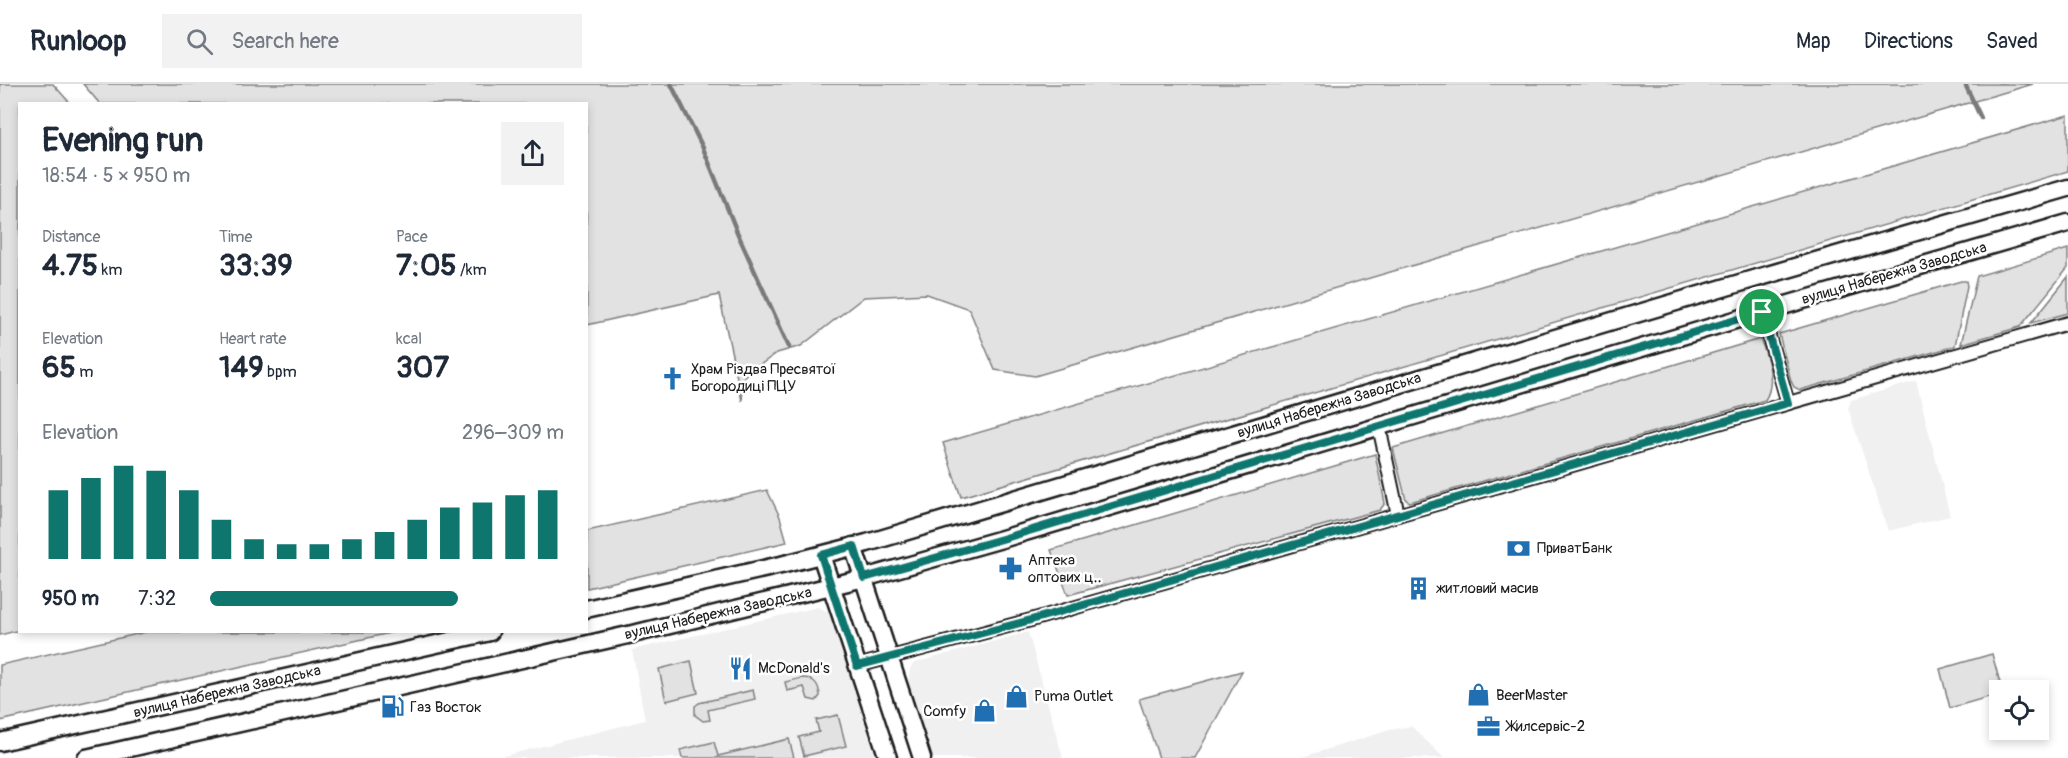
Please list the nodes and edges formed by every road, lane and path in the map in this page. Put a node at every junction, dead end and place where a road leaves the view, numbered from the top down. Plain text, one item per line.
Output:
1 (2068, 188) edge
2 (2068, 223) edge
3 (1762, 312) junction
4 (2068, 323) edge
5 (1788, 403) junction
6 (1379, 426) junction
7 (1398, 515) junction
8 (854, 546) junction
9 (821, 555) junction
10 (864, 578) junction
11 (832, 586) junction
12 (588, 609) edge
13 (486, 633) edge
14 (890, 657) junction
15 (857, 666) junction
16 (0, 742) edge
17 (86, 758) edge
18 (888, 758) edge
19 (922, 758) edge

1 - 8 main road, вулиця Набережна Заводська
2 - 3 main road, вулиця Набережна Заводська
3 - 5 street
3 - 6 main road, вулиця Набережна Заводська
4 - 5 street
5 - 7 street
6 - 7 street
6 - 10 main road, вулиця Набережна Заводська
7 - 14 street
8 - 9 main road, вулиця Набережна Заводська
8 - 10 main road
9 - 11 main road
9 - 12 main road, вулиця Набережна Заводська
10 - 11 main road, вулиця Набережна Заводська
10 - 14 main road
11 - 15 main road
11 - 17 main road, вулиця Набережна Заводська
13 - 16 main road, вулиця Набережна Заводська
14 - 15 street
14 - 19 main road
15 - 18 main road

